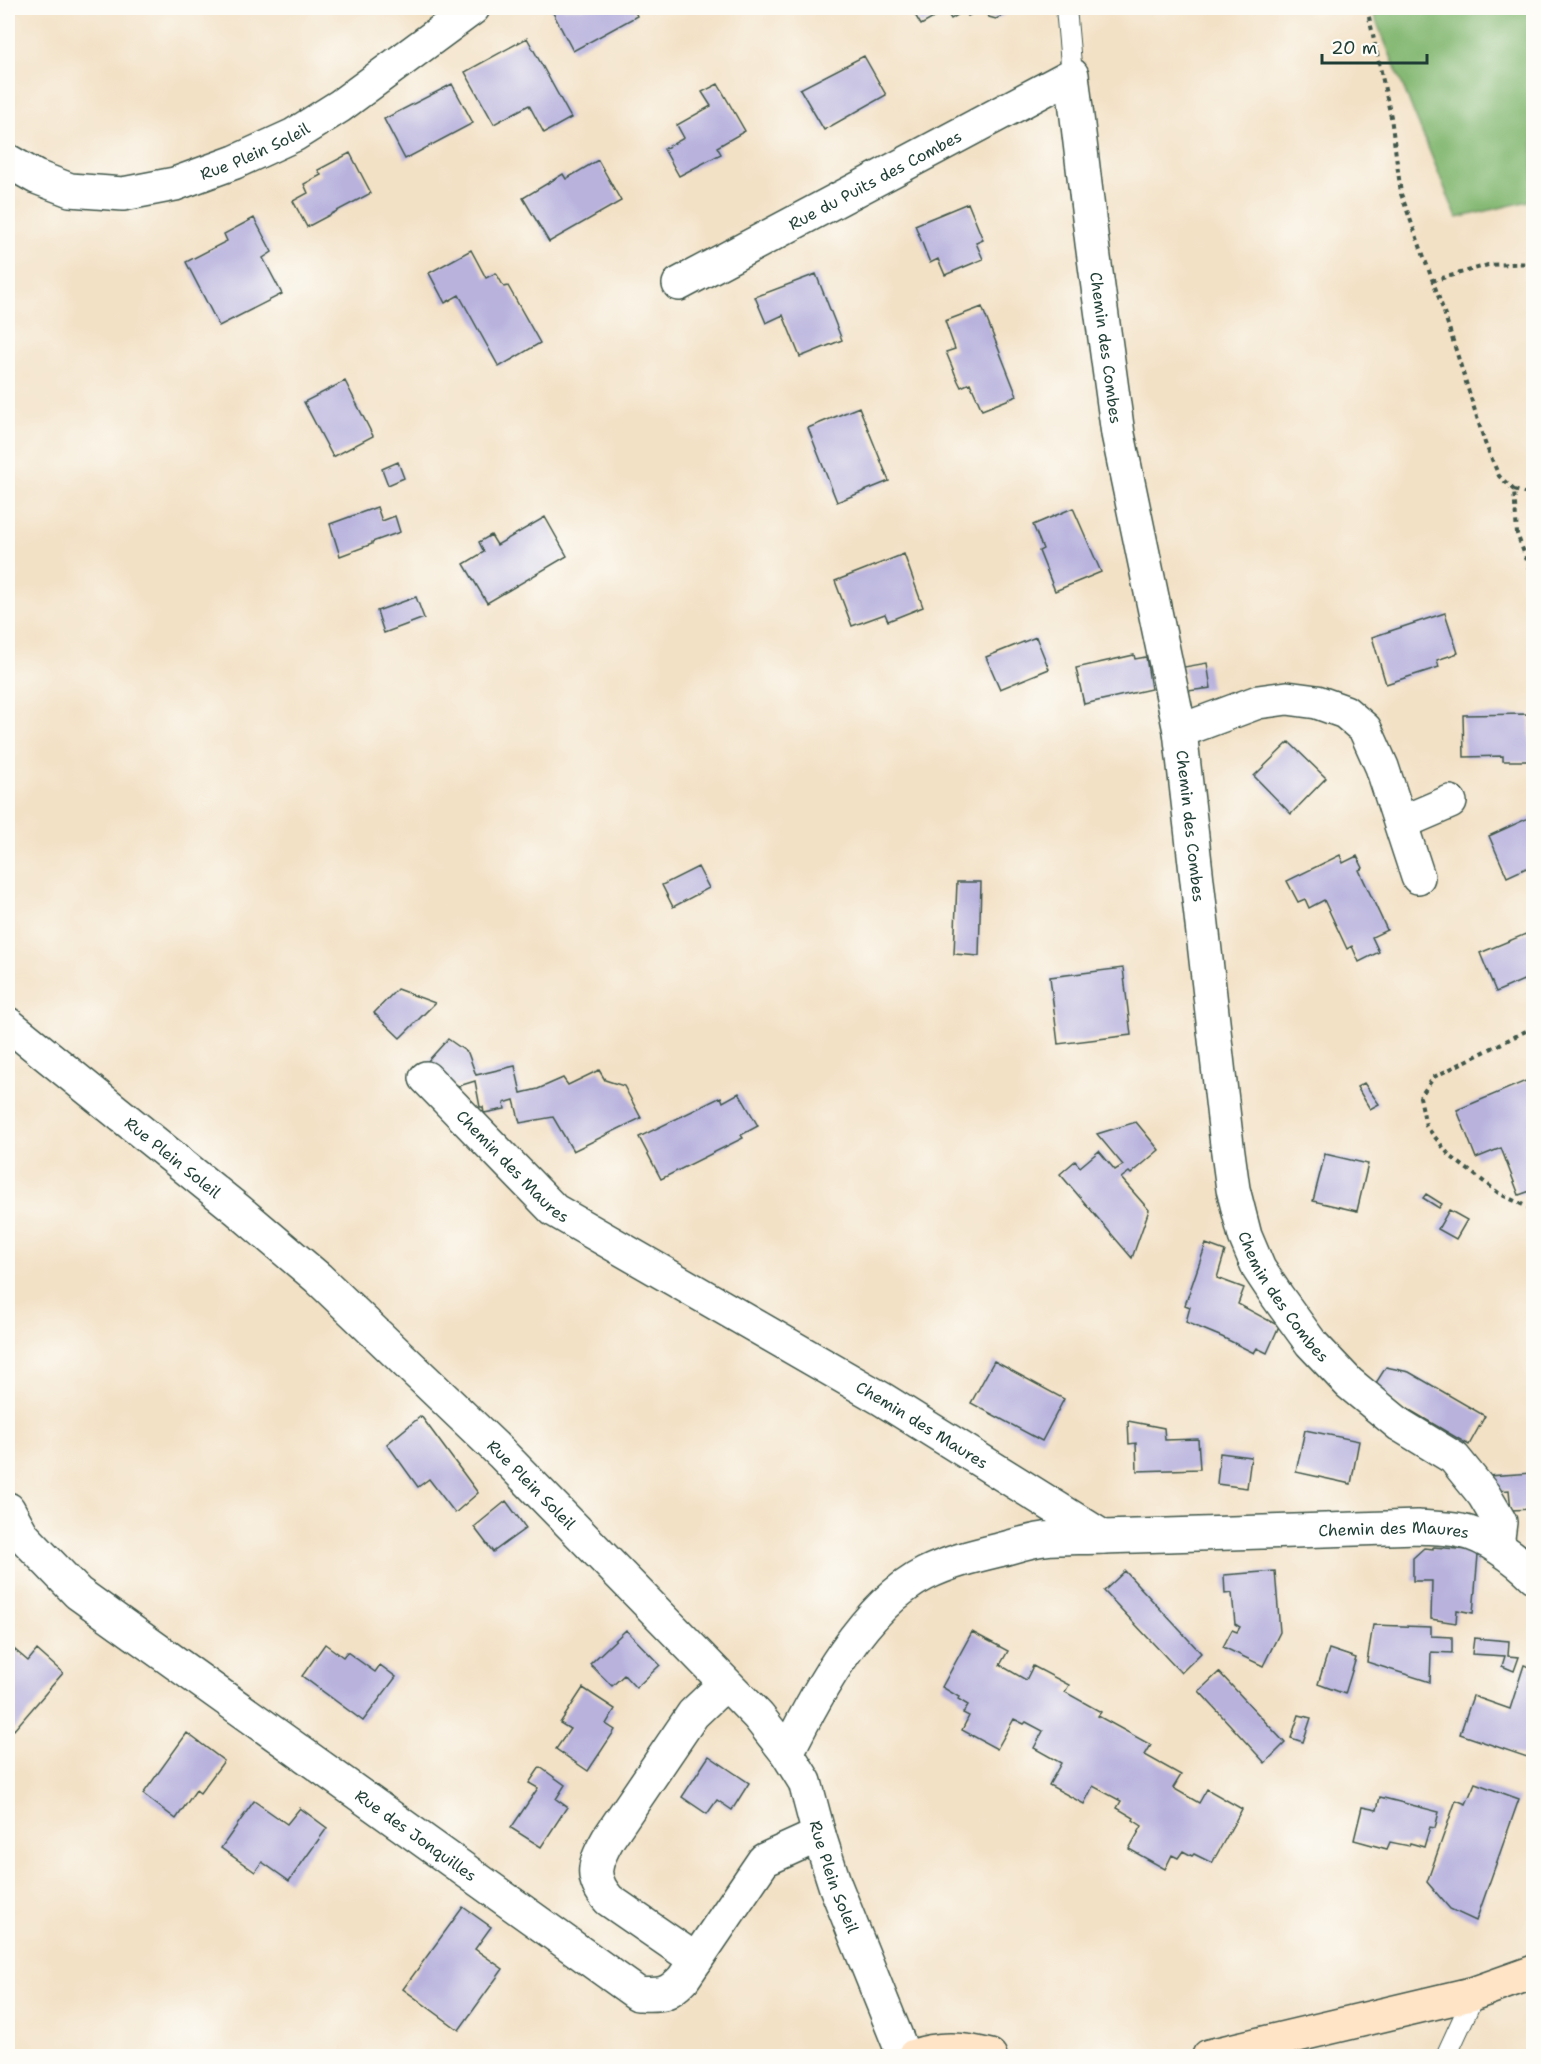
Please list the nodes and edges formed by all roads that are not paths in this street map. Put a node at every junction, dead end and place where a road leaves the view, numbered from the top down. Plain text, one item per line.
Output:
1 (473, 8) edge
2 (1066, 8) edge
3 (1072, 75) junction
4 (8, 161) edge
5 (679, 284) dead end
6 (1180, 731) junction
7 (1450, 802) dead end
8 (1401, 823) junction
9 (1418, 877) dead end
10 (8, 1024) edge
11 (426, 1078) dead end
12 (8, 1509) edge
13 (1103, 1537) junction
14 (1497, 1546) junction
15 (1533, 1576) edge
16 (727, 1686) junction
17 (787, 1753) junction
18 (819, 1836) junction
19 (696, 1960) junction
20 (1533, 1972) edge
21 (1475, 1993) junction
22 (904, 2056) edge
23 (914, 2056) edge
24 (990, 2056) edge
25 (1209, 2056) edge
26 (1446, 2056) edge

1 - 4 street, Rue Plein Soleil
2 - 3 lane, Chemin des Combes
3 - 5 street, Rue du Puits des Combes
3 - 6 street, Chemin des Combes
6 - 8 street
6 - 14 street, Chemin des Combes
7 - 8 street
8 - 9 street
10 - 16 street, Rue Plein Soleil
11 - 13 street, Chemin des Maures
12 - 19 street, Rue des Jonquilles
13 - 14 street, Chemin des Maures
13 - 17 street
14 - 15 street, Chemin des Maures
16 - 17 street, Rue Plein Soleil
16 - 19 street
17 - 18 street, Rue Plein Soleil
18 - 19 street, Rue des Jonquilles
18 - 22 street, Rue Plein Soleil
20 - 21 main road
21 - 25 main road
21 - 26 lane
23 - 24 main road

